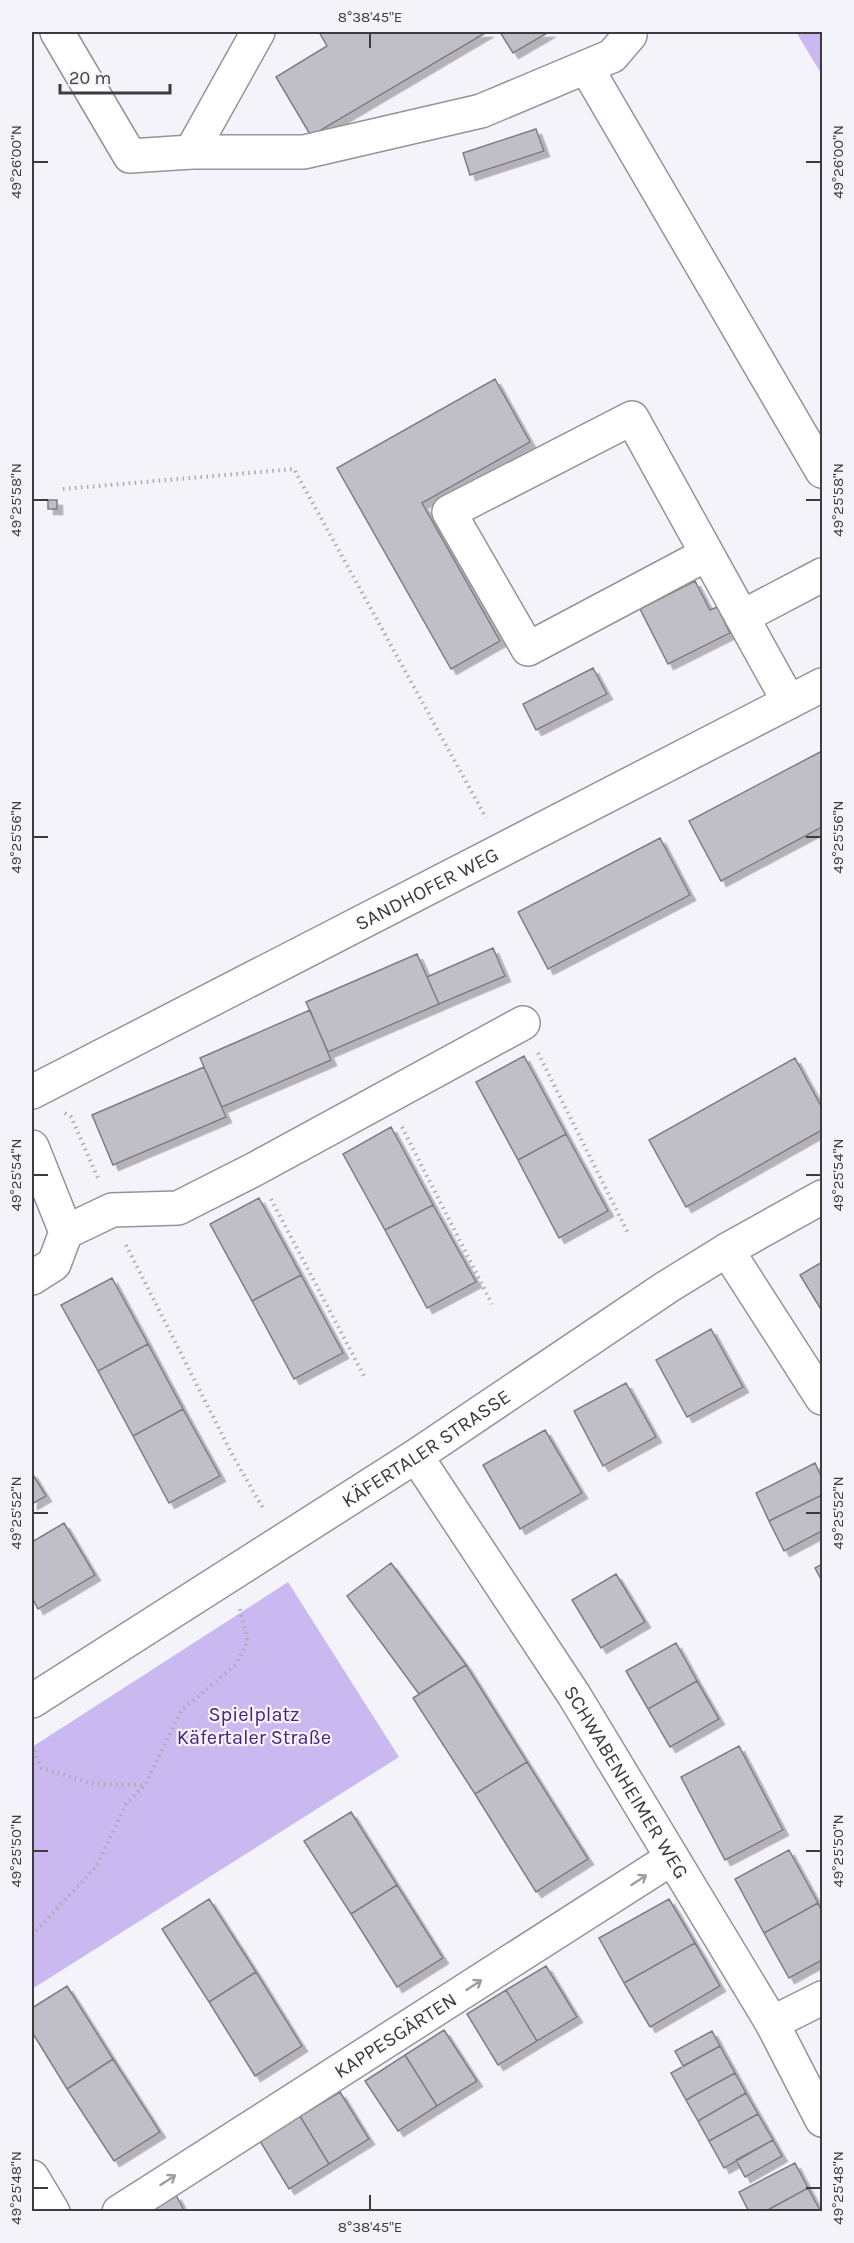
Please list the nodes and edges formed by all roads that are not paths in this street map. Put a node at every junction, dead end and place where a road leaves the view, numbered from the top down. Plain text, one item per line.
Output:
1 (57, 32) edge
2 (258, 32) edge
3 (630, 32) edge
4 (586, 67) junction
5 (191, 153) junction
6 (822, 471) edge
7 (707, 554) junction
8 (822, 574) edge
9 (742, 617) junction
10 (822, 685) edge
11 (789, 702) junction
12 (523, 1023) road end
13 (32, 1092) edge
14 (32, 1147) edge
15 (822, 1197) edge
16 (66, 1232) junction
17 (727, 1250) junction
18 (32, 1278) edge
19 (822, 1398) edge
20 (416, 1456) junction
21 (32, 1701) edge
22 (672, 1858) junction
23 (822, 1998) edge
24 (772, 2023) junction
25 (822, 2120) edge
26 (32, 2177) edge
27 (53, 2211) edge
28 (119, 2211) edge

1 - 5 street
2 - 5 street
3 - 4 street
4 - 5 street
4 - 6 street
7 - 7 street
7 - 9 street
8 - 9 street
9 - 11 street
10 - 11 street, SANDHOFER WEG
11 - 13 street, SANDHOFER WEG
12 - 16 street
14 - 16 street
15 - 17 street, KÄFERTALER STRASSE
16 - 18 street
17 - 19 street
17 - 20 street, KÄFERTALER STRASSE
20 - 21 street, KÄFERTALER STRASSE
20 - 22 street, SCHWABENHEIMER WEG
22 - 24 street, SCHWABENHEIMER WEG
28 -> 22 street, KAPPESGÄRTEN
23 - 24 street
24 - 25 street, SCHWABENHEIMER WEG
26 - 27 street

